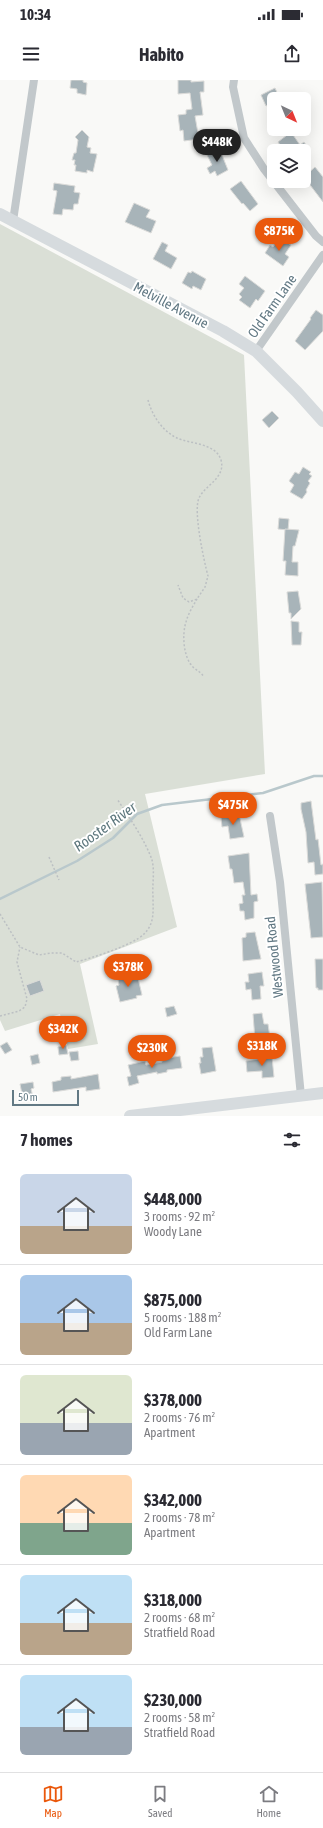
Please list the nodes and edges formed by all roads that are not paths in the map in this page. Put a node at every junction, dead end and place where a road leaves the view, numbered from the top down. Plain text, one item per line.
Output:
1 (34, 80) edge
2 (234, 80) edge
3 (0, 214) edge
4 (13, 221) junction
5 (323, 242) edge
6 (323, 255) edge
7 (256, 351) junction
8 (323, 421) edge
9 (270, 816) dead end
10 (323, 1093) edge
11 (301, 1096) junction
12 (158, 1114) edge
13 (130, 1116) edge

1 - 4 street
2 - 5 street
3 - 4 street, Melville Avenue
4 - 7 street, Melville Avenue
6 - 7 street, Old Farm Lane
7 - 8 street, Melville Avenue
9 - 11 street, Westwood Road
10 - 11 street
11 - 12 street
12 - 13 street

